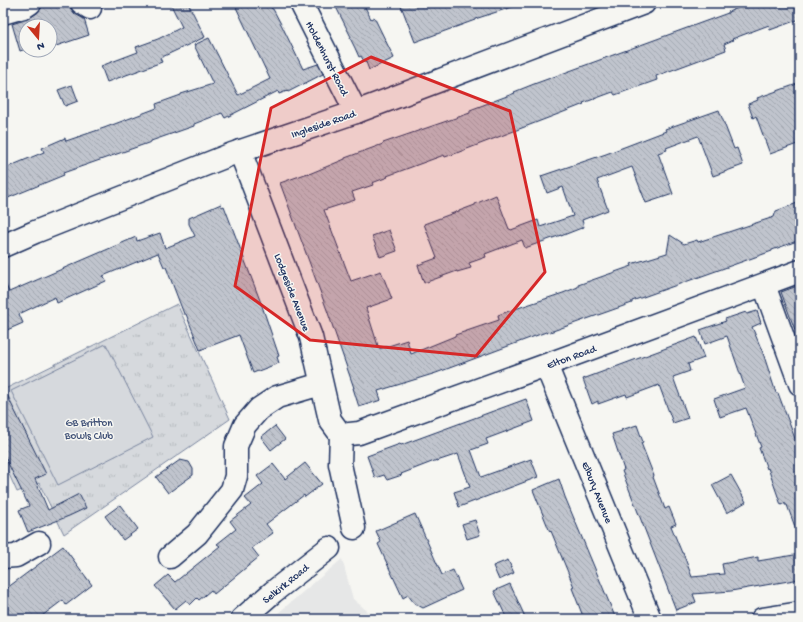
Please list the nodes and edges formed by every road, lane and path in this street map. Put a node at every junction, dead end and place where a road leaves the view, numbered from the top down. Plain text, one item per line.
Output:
1 (30, 3) edge
2 (301, 3) edge
3 (644, 3) edge
4 (3, 13) edge
5 (356, 112) junction
6 (240, 151) junction
7 (3, 246) edge
8 (800, 271) edge
9 (764, 285) junction
10 (546, 365) junction
11 (321, 384) junction
12 (800, 384) edge
13 (340, 435) junction
14 (354, 528) dead end
15 (39, 543) dead end
16 (329, 548) dead end
17 (3, 557) edge
18 (170, 557) dead end
19 (800, 613) edge
20 (242, 619) edge
21 (650, 619) edge
22 (762, 619) edge

1 - 4 street
2 - 5 street, Holdenhurst Road
3 - 5 street, Ingleside Road
5 - 6 street, Ingleside Road
6 - 7 street, Ingleside Road
6 - 11 street, Lodgeside Avenue
8 - 9 street, Elton Road
9 - 10 street, Elton Road
9 - 12 street
10 - 13 street, Elton Road
10 - 21 street, Elbury Avenue
11 - 13 street, Lodgeside Avenue
11 - 18 street
13 - 14 street
15 - 17 street
16 - 20 street, Selkirk Road
19 - 22 street

